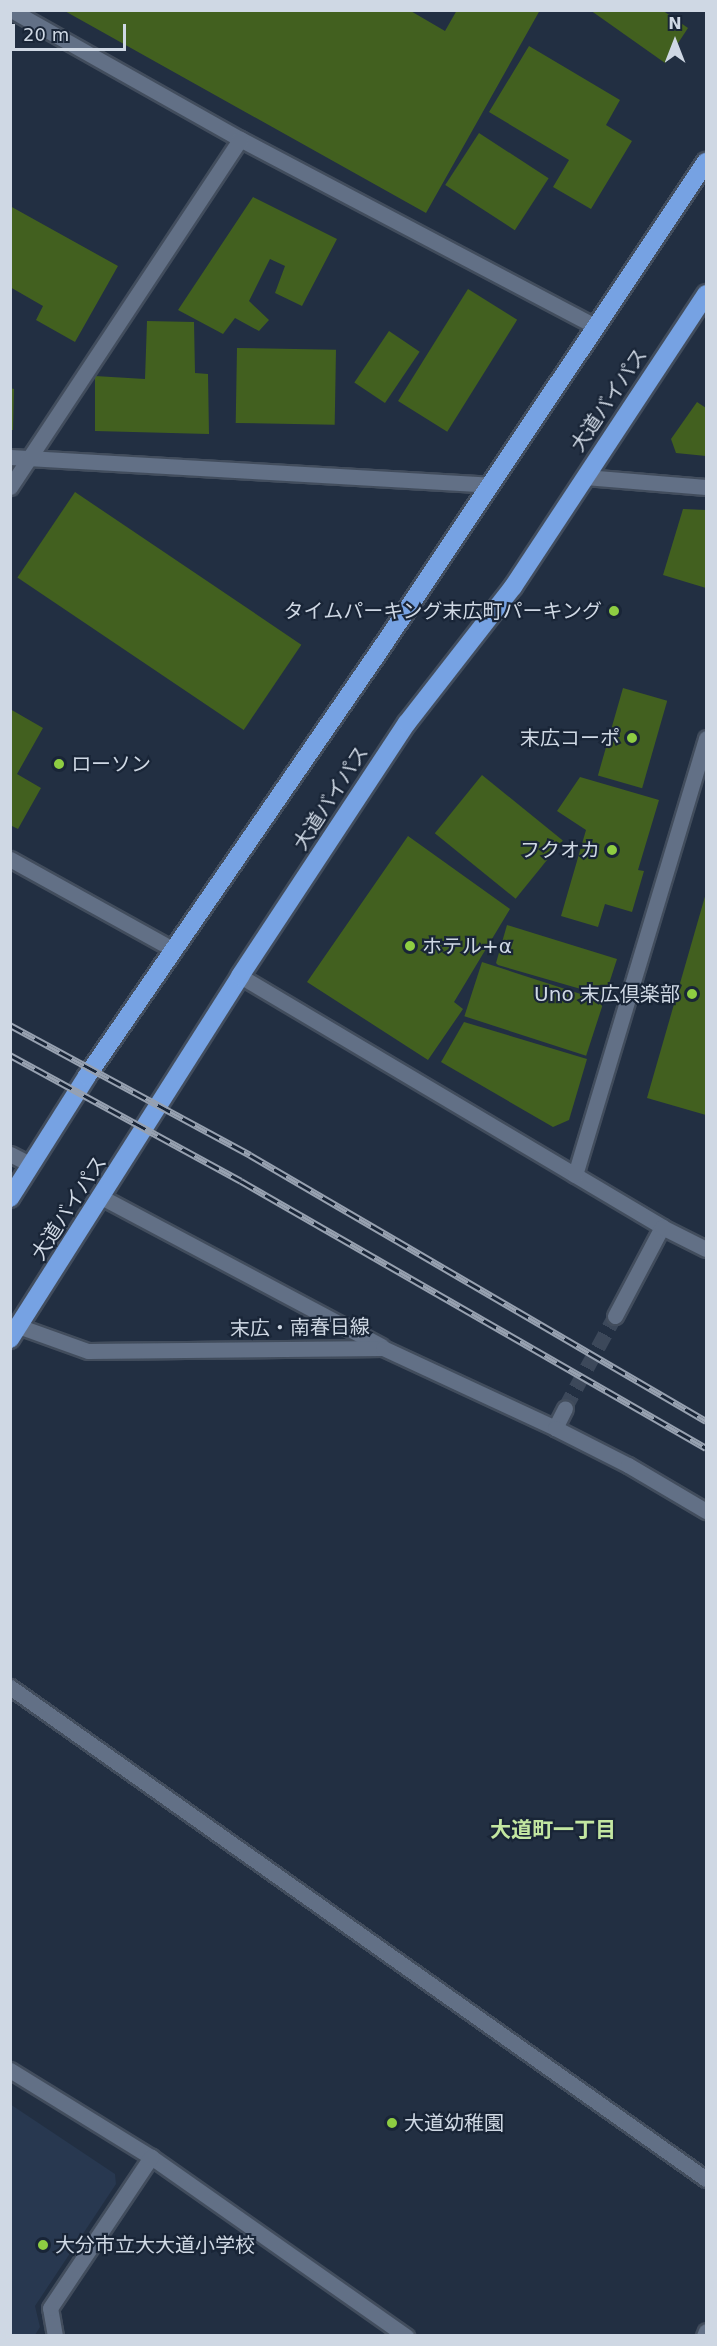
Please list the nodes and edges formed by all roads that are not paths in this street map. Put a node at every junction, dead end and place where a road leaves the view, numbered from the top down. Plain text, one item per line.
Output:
1 (11, 10) edge
2 (240, 139) junction
3 (706, 162) edge
4 (706, 294) edge
5 (596, 327) junction
6 (10, 457) edge
7 (30, 458) junction
8 (585, 477) junction
9 (490, 485) junction
10 (10, 487) edge
11 (706, 487) edge
12 (706, 738) edge
13 (700, 784) edge
14 (10, 859) edge
15 (174, 950) junction
16 (240, 976) junction
17 (10, 1154) edge
18 (30, 1164) junction
19 (575, 1175) junction
20 (10, 1198) edge
21 (103, 1198) junction
22 (662, 1227) junction
23 (706, 1249) edge
24 (615, 1316) tunnel mouth
25 (13, 1332) edge
26 (383, 1348) junction
27 (566, 1408) tunnel mouth
28 (555, 1428) junction
29 (706, 1511) edge
30 (10, 1687) edge
31 (10, 2070) edge
32 (151, 2157) junction
33 (706, 2179) edge
34 (706, 2331) edge
35 (55, 2336) edge
36 (406, 2336) edge
37 (704, 2336) edge

1 - 2 street
2 - 5 street
2 - 7 street
3 - 5 highway
4 - 8 highway, 大道バイパス
5 - 9 highway
6 - 7 street
7 - 9 street
7 - 10 street
8 - 11 street
8 - 16 highway, 大道バイパス
9 - 15 highway
12 - 13 street
13 - 19 street
14 - 15 street
15 - 18 highway
16 - 19 street
16 - 21 highway, 大道バイパス
17 - 18 street
18 - 20 highway
19 - 22 street
21 - 25 highway, 大道バイパス
21 - 26 street
22 - 23 street
22 - 24 street
25 - 26 street, 末広・南春日線
26 - 28 street, 末広・南春日線
27 - 28 street
28 - 29 street, 末広・南春日線
30 - 33 street
31 - 32 street
32 - 35 street
32 - 36 street
34 - 37 street

